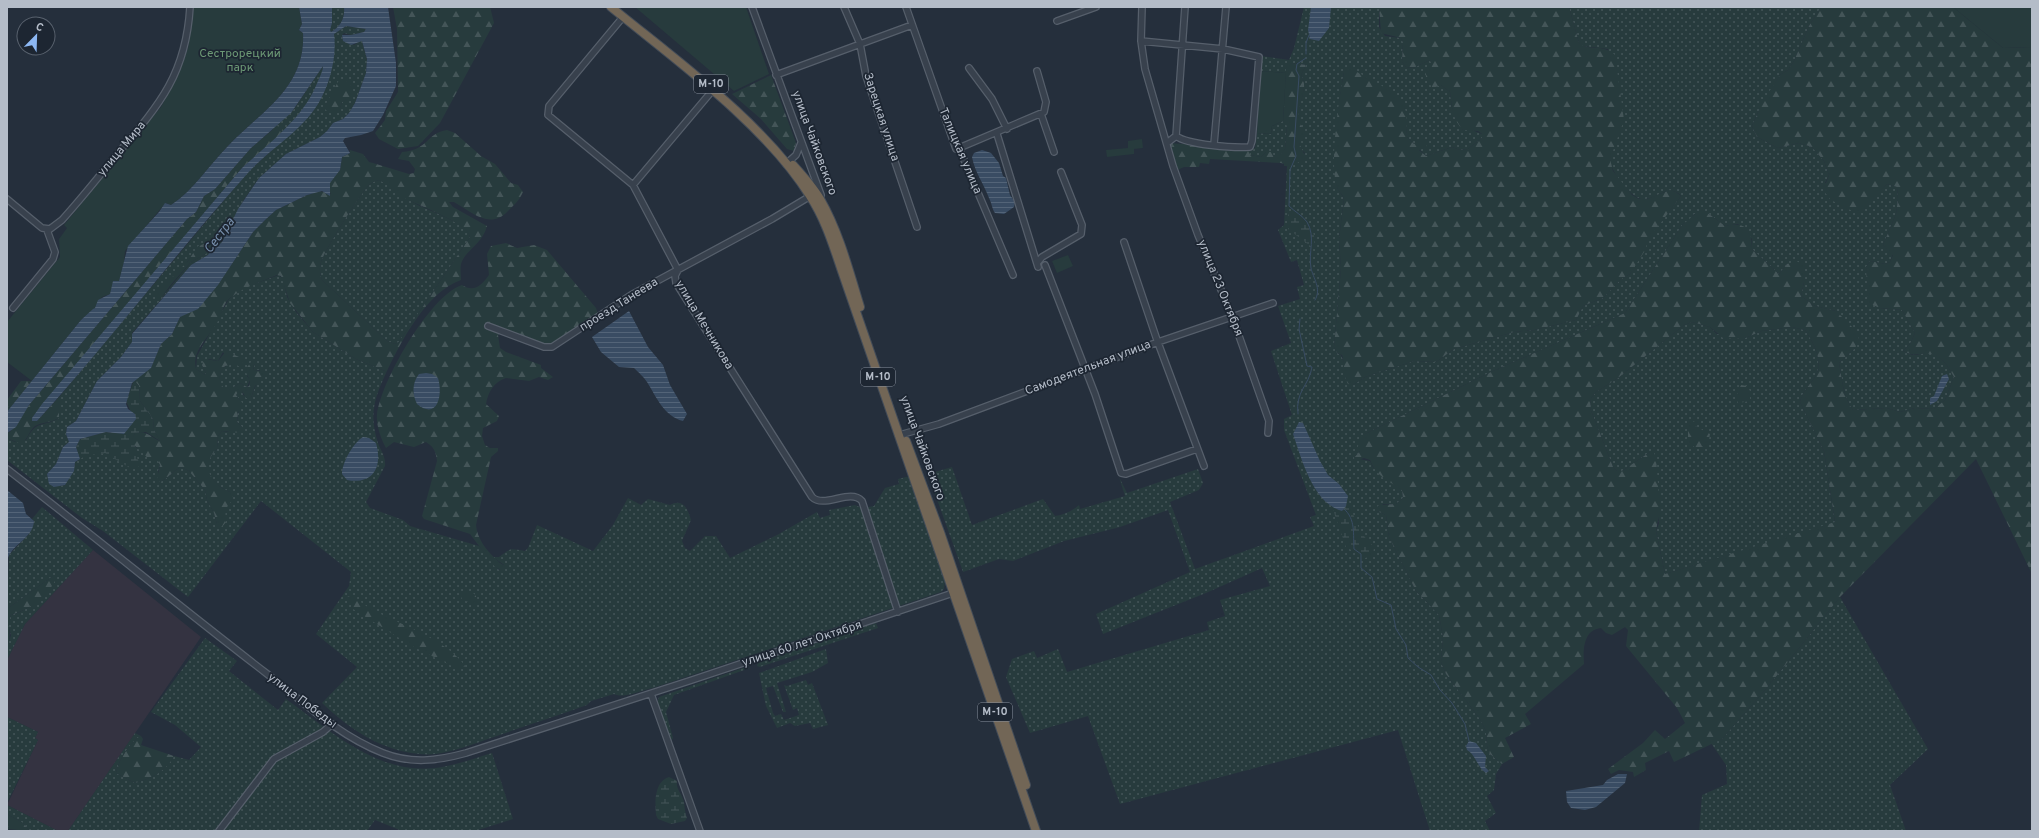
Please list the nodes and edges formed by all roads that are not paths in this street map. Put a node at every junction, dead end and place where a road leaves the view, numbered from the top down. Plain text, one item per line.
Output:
1 (190, 7) edge
2 (612, 7) edge
3 (619, 7) edge
4 (752, 7) edge
5 (844, 7) edge
6 (906, 7) edge
7 (1096, 7) edge
8 (1142, 7) edge
9 (1185, 7) edge
10 (1226, 7) edge
11 (623, 17) junction
12 (1057, 21) dead end
13 (912, 25) junction
14 (1141, 41) junction
15 (860, 44) junction
16 (1182, 46) junction
17 (1223, 50) junction
18 (969, 68) dead end
19 (1037, 71) dead end
20 (776, 75) junction
21 (712, 91) junction
22 (1041, 114) junction
23 (1007, 129) junction
24 (997, 134) junction
25 (1176, 136) junction
26 (801, 143) junction
27 (1167, 143) junction
28 (1214, 144) junction
29 (959, 148) junction
30 (1054, 152) dead end
31 (788, 162) junction
32 (1061, 172) dead end
33 (633, 185) junction
34 (813, 194) junction
35 (7, 199) edge
36 (826, 212) junction
37 (917, 227) dead end
38 (47, 230) junction
39 (1124, 242) dead end
40 (1045, 265) dead end
41 (678, 270) junction
42 (1013, 275) dead end
43 (1273, 303) dead end
44 (13, 308) dead end
45 (1232, 316) junction
46 (488, 326) dead end
47 (1158, 342) junction
48 (1085, 369) junction
49 (1268, 433) dead end
50 (903, 434) junction
51 (1197, 449) junction
52 (1204, 466) dead end
53 (7, 469) edge
54 (957, 591) junction
55 (898, 612) junction
56 (651, 694) junction
57 (332, 724) junction
58 (219, 831) edge
59 (700, 831) edge
60 (1036, 831) edge
61 (1042, 831) edge

1 - 38 street, улица Мира
2 - 11 highway, М-10
3 - 31 highway, М-10
4 - 20 street, улица Чайковского
5 - 15 street, Зарецкая улица
6 - 13 street
7 - 12 street
8 - 14 street
9 - 16 street
10 - 17 street
11 - 21 highway, М-10
11 - 33 street, улица Мечникова
13 - 15 street
13 - 29 street, Талицкая улица
14 - 16 street
14 - 27 street
15 - 20 street
15 - 37 street, Зарецкая улица
16 - 17 street
16 - 25 street
17 - 28 street
17 - 28 street
18 - 23 street
19 - 22 street
20 - 26 street, улица Чайковского
21 - 31 highway, М-10
21 - 33 street
22 - 23 street
22 - 30 street
23 - 24 street
24 - 29 street
24 - 32 street
25 - 27 street
25 - 28 street
26 - 31 street
26 - 36 street, улица Чайковского
27 - 45 street, улица 23 Октября
29 - 42 street, Талицкая улица
31 - 34 highway, М-10
33 - 41 street, улица Мечникова
34 - 36 highway, М-10
34 - 41 street, проезд Танеева
34 - 54 highway, улица Чайковского / М-10
35 - 38 street
36 - 50 highway, улица Чайковского / М-10
38 - 44 street
39 - 47 street
40 - 48 street
41 - 46 street, проезд Танеева
41 - 55 street, улица Мечникова
43 - 45 street, Самодеятельная улица
45 - 47 street, Самодеятельная улица
45 - 49 street, улица 23 Октября
47 - 48 street, Самодеятельная улица
47 - 51 street
48 - 50 street, Самодеятельная улица
48 - 51 street
50 - 54 highway, улица Чайковского / М-10
51 - 52 street
53 - 57 street, улица Победы
54 - 55 street, улица 60 лет Октября
54 - 60 highway, улица Чайковского / М-10
54 - 61 highway, улица Чайковского / М-10
55 - 56 street, улица 60 лет Октября
56 - 57 street, улица Победы
56 - 59 street
57 - 58 street

